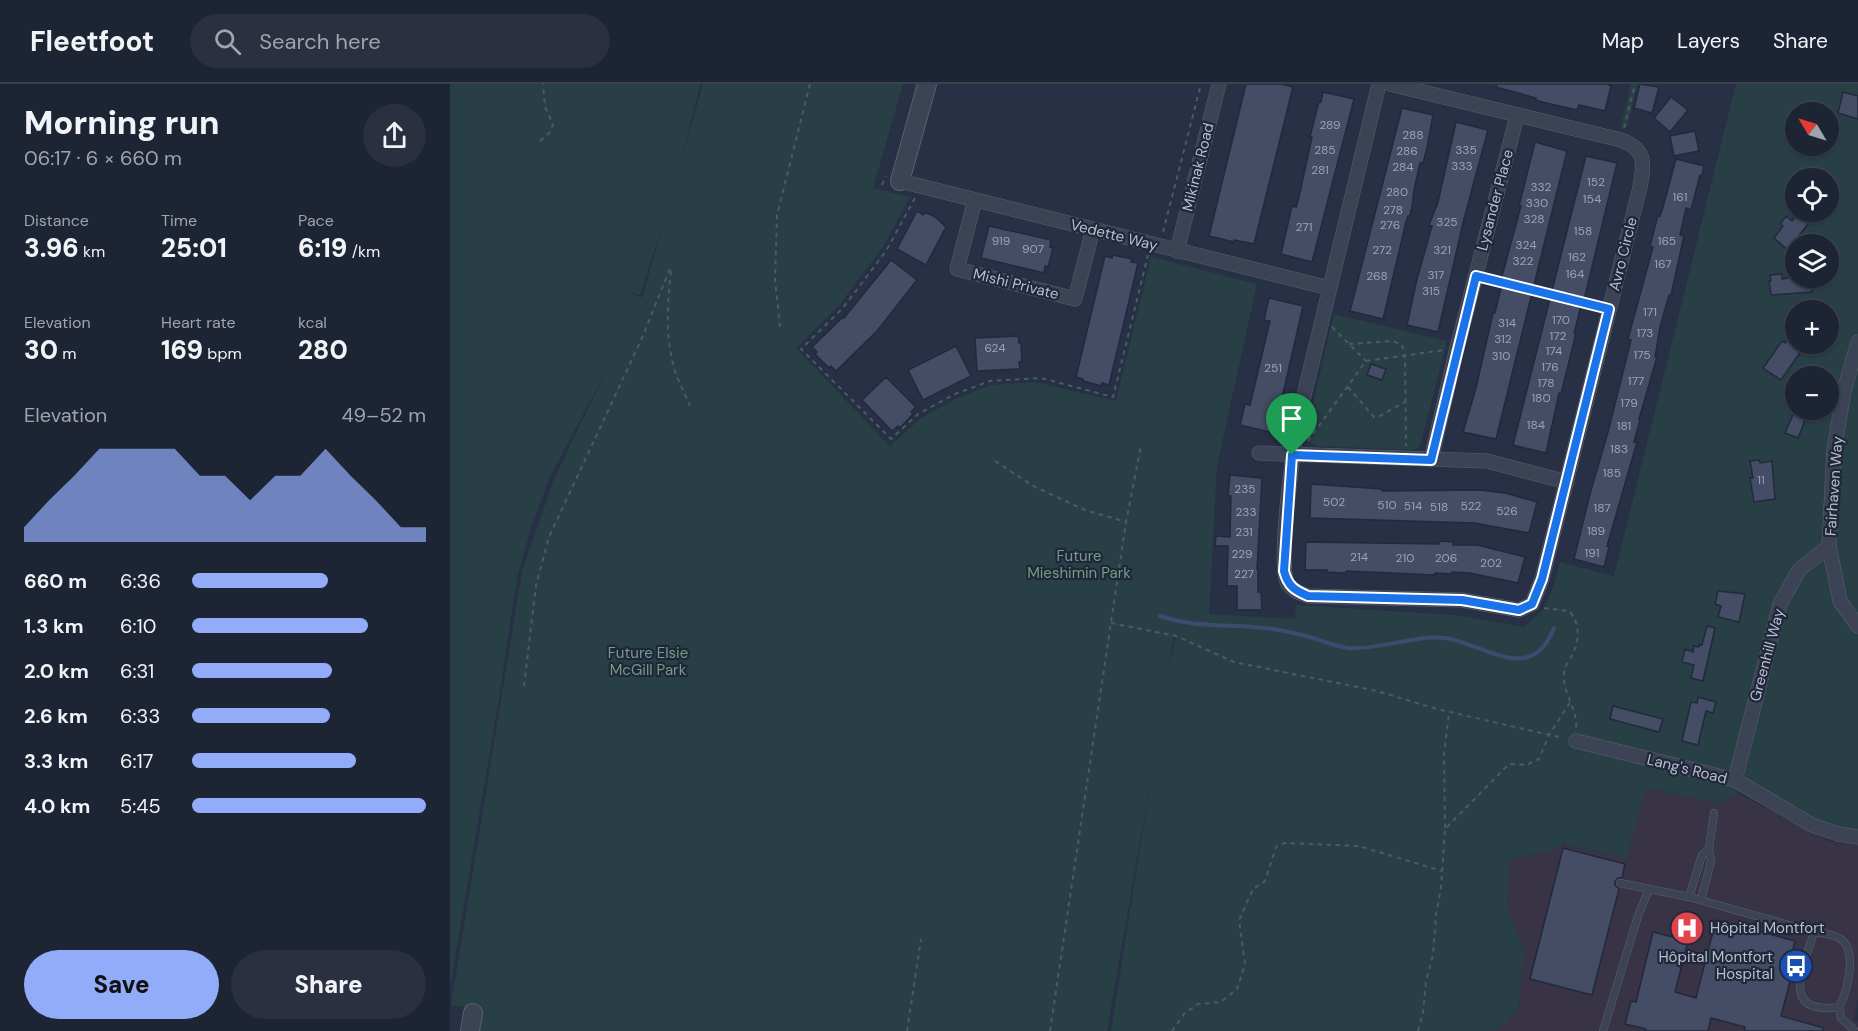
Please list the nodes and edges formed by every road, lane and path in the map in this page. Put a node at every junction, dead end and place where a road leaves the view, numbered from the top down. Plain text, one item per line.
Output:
1 (543, 84) edge
2 (810, 84) edge
3 (927, 84) edge
4 (1201, 84) edge
5 (1219, 84) edge
6 (1379, 84) edge
7 (1390, 84) edge
8 (1635, 84) edge
9 (1517, 116) junction
10 (1623, 131) dead end
11 (540, 141) dead end
12 (900, 180) joint
13 (916, 195) dead end
14 (975, 200) junction
15 (1093, 229) junction
16 (1163, 232) dead end
17 (1177, 251) junction
18 (1149, 252) dead end
19 (1476, 276) junction
20 (1329, 288) junction
21 (1609, 309) junction
22 (1329, 324) dead end
23 (780, 327) dead end
24 (1858, 342) edge
25 (1349, 344) junction
26 (1447, 350) dead end
27 (1405, 355) junction
28 (1366, 361) junction
29 (1348, 387) junction
30 (1405, 402) junction
31 (690, 406) dead end
32 (1307, 443) dead end
33 (1141, 446) dead end
34 (1406, 452) dead end
35 (1259, 453) dead end
36 (1292, 455) junction
37 (1431, 460) junction
38 (995, 461) dead end
39 (1567, 482) junction
40 (1126, 522) junction
41 (1829, 546) junction
42 (1541, 608) dead end
43 (1111, 623) junction
44 (1858, 626) edge
45 (524, 686) dead end
46 (1570, 701) junction
47 (1449, 712) junction
48 (1549, 735) junction
49 (1575, 741) junction
50 (1735, 780) junction
51 (1714, 813) dead end
52 (1445, 829) junction
53 (1858, 837) edge
54 (1709, 849) junction
55 (1442, 871) junction
56 (1620, 883) dead end
57 (1649, 889) junction
58 (1689, 897) junction
59 (1701, 900) junction
60 (1814, 932) junction
61 (921, 939) dead end
62 (1839, 1007) junction
63 (473, 1013) dead end
64 (470, 1031) edge
65 (907, 1031) edge
66 (1050, 1031) edge
67 (1172, 1031) edge
68 (1418, 1031) edge
69 (1603, 1031) edge
70 (1855, 1031) edge

1 - 11 path
2 - 23 path
3 - 12 street
4 - 16 path
5 - 17 street, Mikinak Road
6 - 20 street, Avro Circle
7 - 9 street, Avro Circle
8 - 10 path
9 - 19 street, Lysander Place
9 - 21 street, Avro Circle
12 - 14 street, Vedette Way
13 - 18 path
14 - 15 street, Vedette Way
14 - 15 street, Mishi Private
15 - 17 street, Vedette Way
17 - 20 street, Vedette Way
19 - 21 path
19 - 37 street, Lysander Place
20 - 36 street, Avro Circle
21 - 39 street, Avro Circle
22 - 25 path
24 - 41 street, Fairhaven Way
25 - 27 path
25 - 28 path
26 - 27 path
27 - 28 path
27 - 30 path
28 - 29 path
29 - 30 path
29 - 32 path
30 - 34 path
31 - 45 path
33 - 40 path
35 - 36 street
36 - 37 street
36 - 39 street, Avro Circle
37 - 39 street
38 - 40 path
40 - 43 path
41 - 44 street, Fairhaven Way
41 - 50 street, Greenhill Way
42 - 46 path
43 - 47 path
43 - 66 path
46 - 48 path
46 - 49 path
47 - 48 path
47 - 52 path
48 - 49 path
48 - 52 path
49 - 50 street, Lang's Road
50 - 53 street, Lang's Road
51 - 54 lane
52 - 55 path
54 - 58 lane
54 - 59 lane
55 - 67 path
55 - 68 path
56 - 57 lane
57 - 58 lane
57 - 69 lane
58 - 59 lane
59 - 60 lane
60 - 62 lane
60 - 62 lane
61 - 65 path
62 - 70 lane
63 - 64 street

